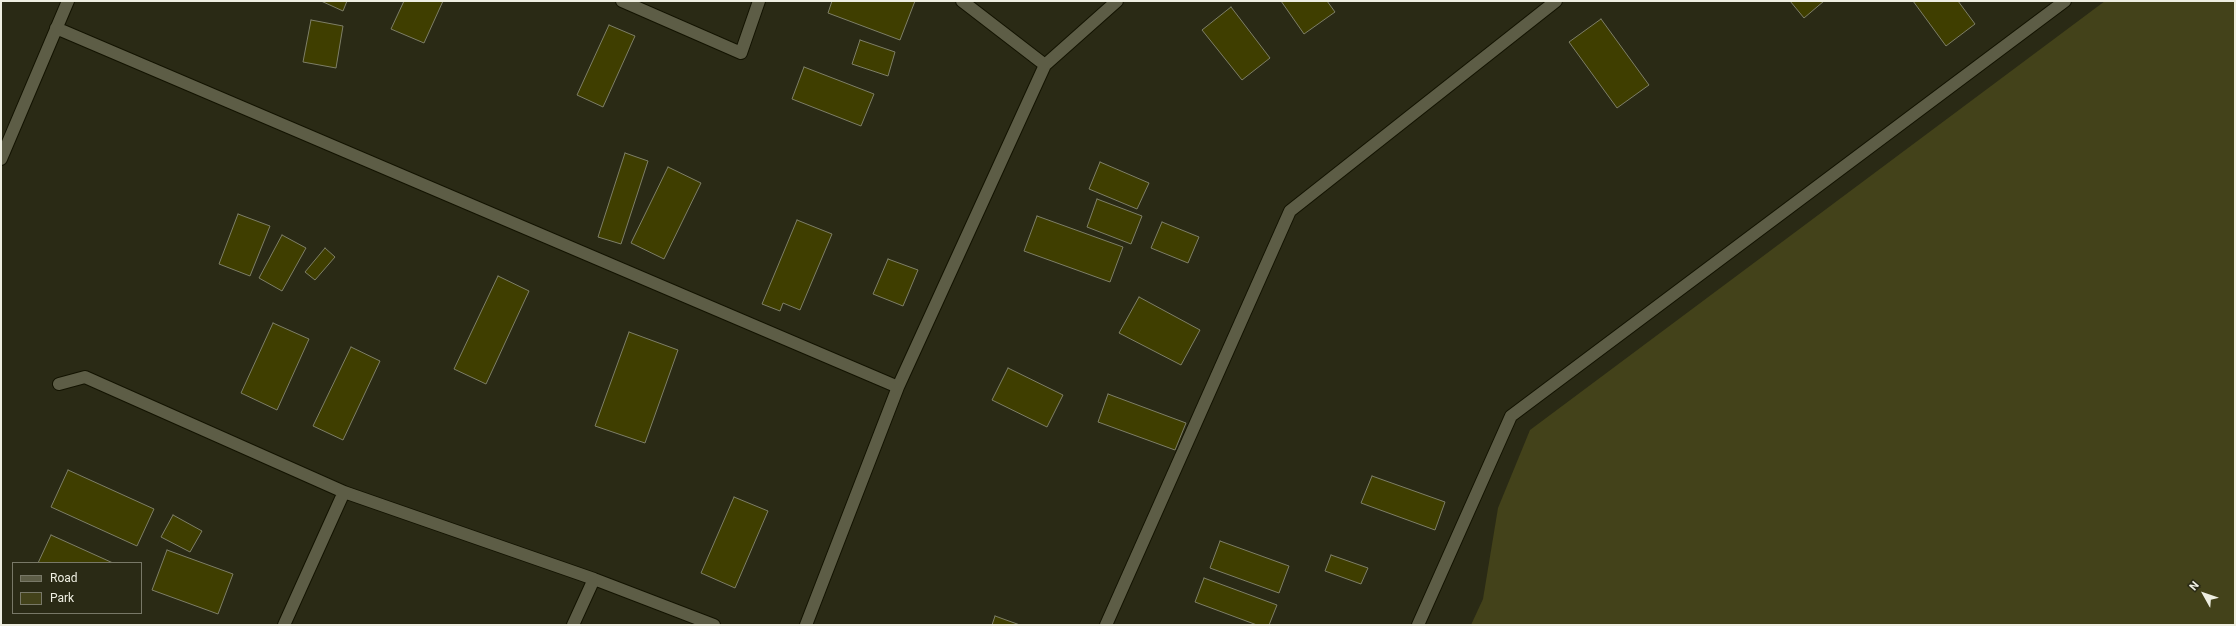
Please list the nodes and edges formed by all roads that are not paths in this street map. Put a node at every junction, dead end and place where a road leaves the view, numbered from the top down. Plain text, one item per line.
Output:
1 (68, 1) edge
2 (622, 1) edge
3 (759, 1) edge
4 (962, 1) edge
5 (1117, 1) edge
6 (1556, 1) edge
7 (2065, 1) edge
8 (56, 28) junction
9 (1045, 65) junction
10 (1, 159) edge
11 (59, 384) dead end
12 (898, 387) junction
13 (344, 492) junction
14 (594, 579) junction
15 (284, 625) edge
16 (573, 625) edge
17 (714, 625) edge
18 (806, 625) edge
19 (1106, 625) edge
20 (1418, 625) edge

1 - 8 street
2 - 3 street
4 - 9 street
5 - 9 street
6 - 19 street
7 - 20 street
8 - 10 street
8 - 12 street
9 - 12 street
11 - 13 street
12 - 18 street
13 - 14 street
13 - 15 street
14 - 16 street
14 - 17 street

